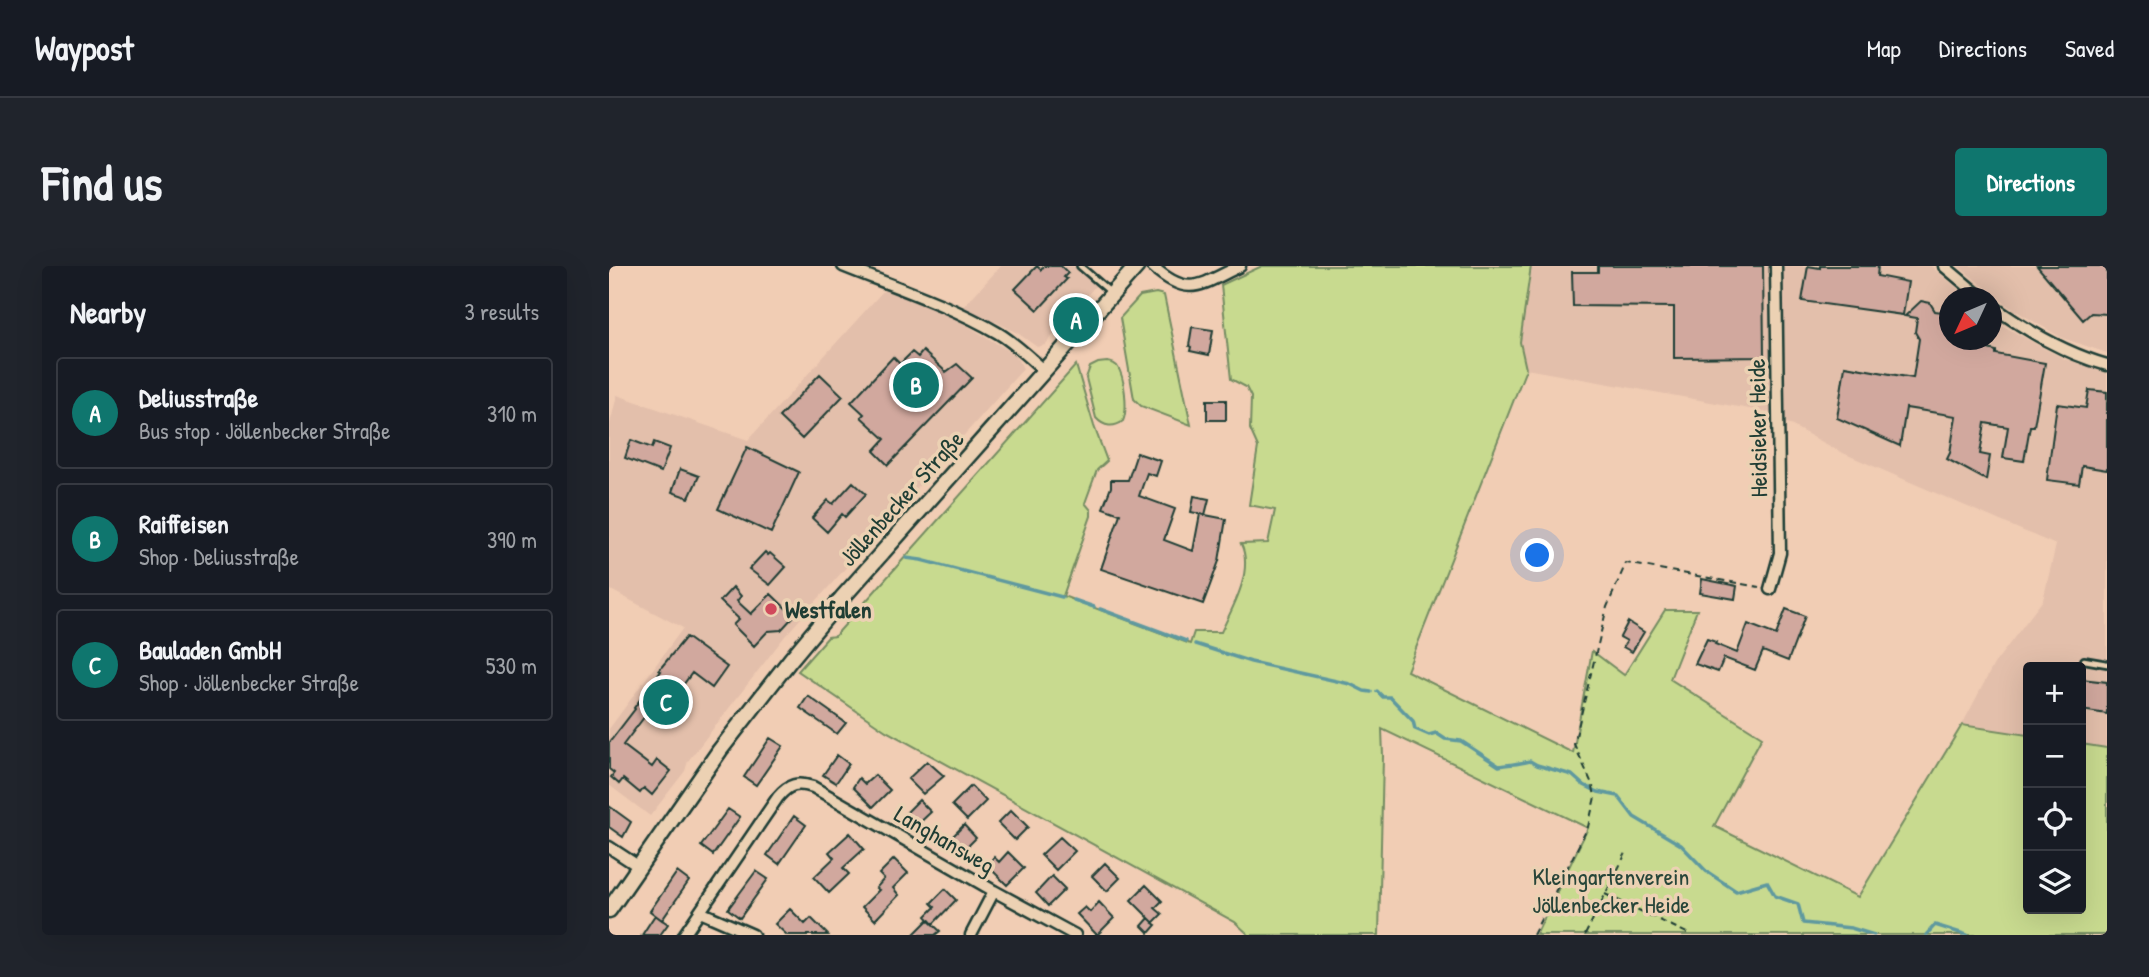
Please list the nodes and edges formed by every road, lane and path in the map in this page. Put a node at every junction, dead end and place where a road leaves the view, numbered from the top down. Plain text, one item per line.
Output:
1 (843, 266) edge
2 (1080, 266) edge
3 (1137, 266) edge
4 (1152, 266) edge
5 (1240, 266) edge
6 (1776, 266) edge
7 (1944, 266) edge
8 (1969, 287) edge
9 (1113, 294) junction
10 (2002, 312) edge
11 (2107, 365) edge
12 (1045, 370) junction
13 (1770, 589) joint
14 (2084, 660) dead end
15 (2107, 664) edge
16 (609, 847) edge
17 (1626, 853) dead end
18 (638, 866) junction
19 (994, 891) junction
20 (1605, 894) junction
21 (609, 910) edge
22 (700, 912) junction
23 (684, 935) edge
24 (753, 935) edge
25 (971, 935) edge
26 (1075, 935) edge
27 (1533, 935) edge
28 (1585, 935) edge
29 (1691, 935) edge

1 - 12 street
2 - 9 lane
3 - 9 main road, Jöllenbecker Straße
4 - 5 street
6 - 13 street, Heidsieker Heide
7 - 8 street
9 - 12 main road, Jöllenbecker Straße
10 - 11 street
12 - 18 main road, Jöllenbecker Straße
13 - 27 path
14 - 15 lane
16 - 18 street
17 - 20 path
18 - 21 main road, Jöllenbecker Straße
19 - 22 street, Langhansweg
19 - 25 street
19 - 26 street, Langhansweg
20 - 28 path
20 - 29 path
22 - 23 street
22 - 24 street

